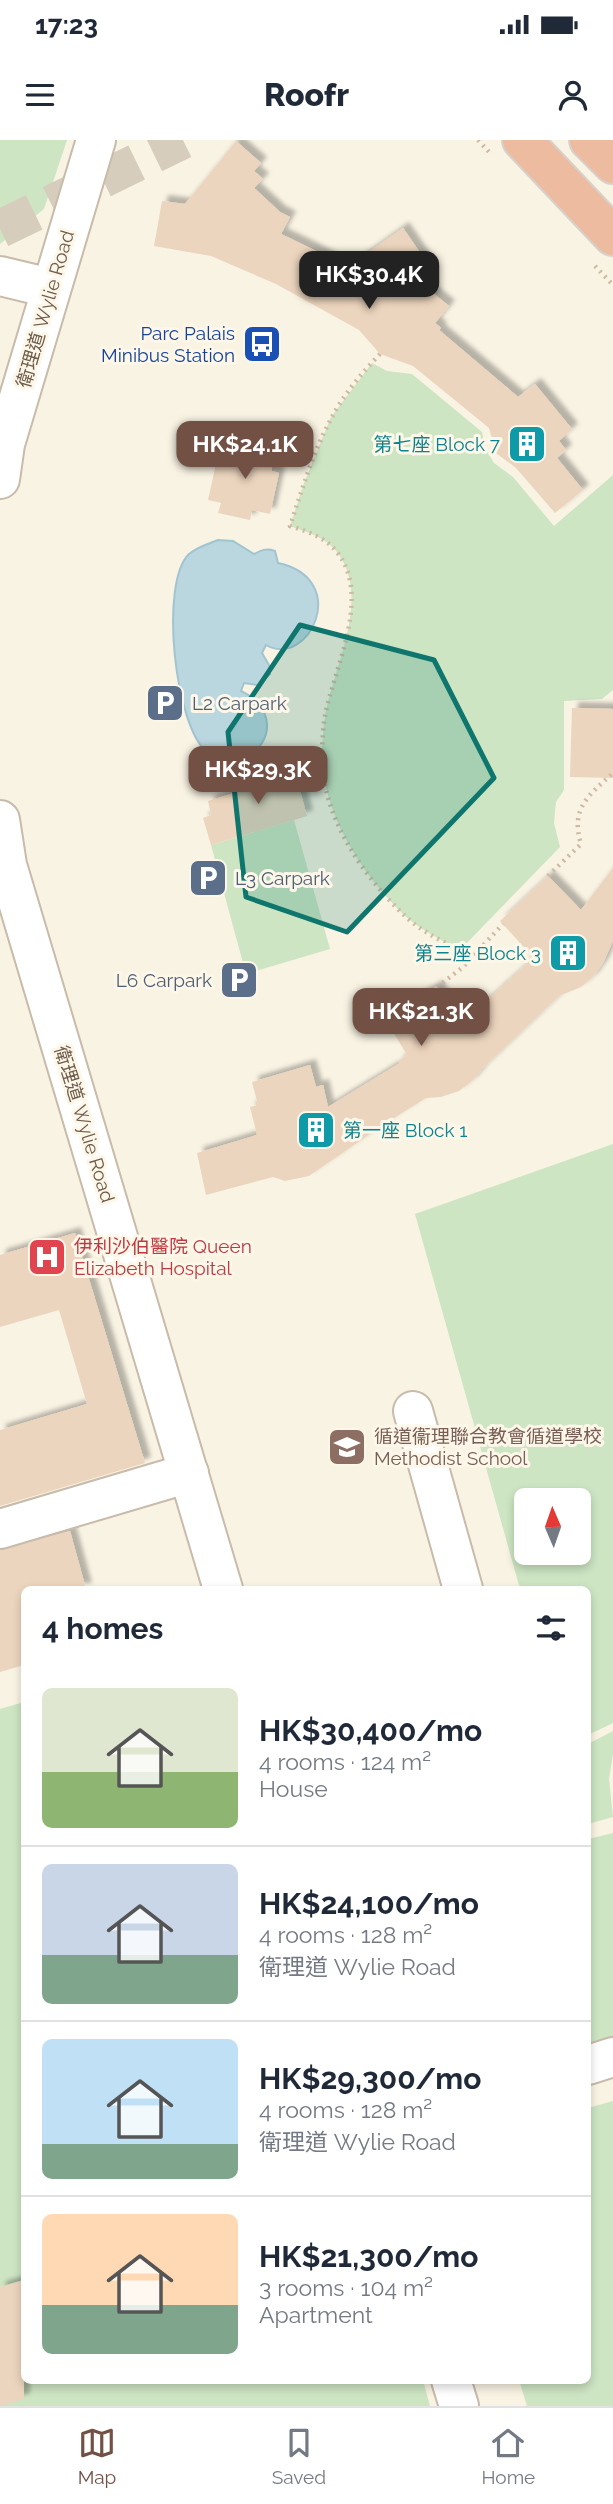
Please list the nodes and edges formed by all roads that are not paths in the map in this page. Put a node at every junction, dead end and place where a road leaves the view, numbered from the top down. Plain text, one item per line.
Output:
1 (96, 140) edge
2 (522, 140) edge
3 (589, 140) edge
4 (613, 164) edge
5 (613, 236) edge
6 (0, 276) edge
7 (50, 288) junction
8 (0, 479) edge
9 (0, 820) edge
10 (4, 866) edge
11 (413, 1411) dead end
12 (189, 1473) junction
13 (0, 1529) edge
14 (222, 1586) edge
15 (462, 1586) edge
16 (613, 2057) edge
17 (591, 2064) edge
18 (452, 2384) edge
19 (459, 2406) edge

1 - 7 street, 衛理道 Wylie Road
2 - 5 highway
3 - 4 highway
6 - 7 street
7 - 8 street, 衛理道 Wylie Road
9 - 10 street, 衛理道 Wylie Road
10 - 12 street, 衛理道 Wylie Road
11 - 15 street
12 - 13 street
12 - 14 street, 衛理道 Wylie Road
16 - 17 street
18 - 19 street

